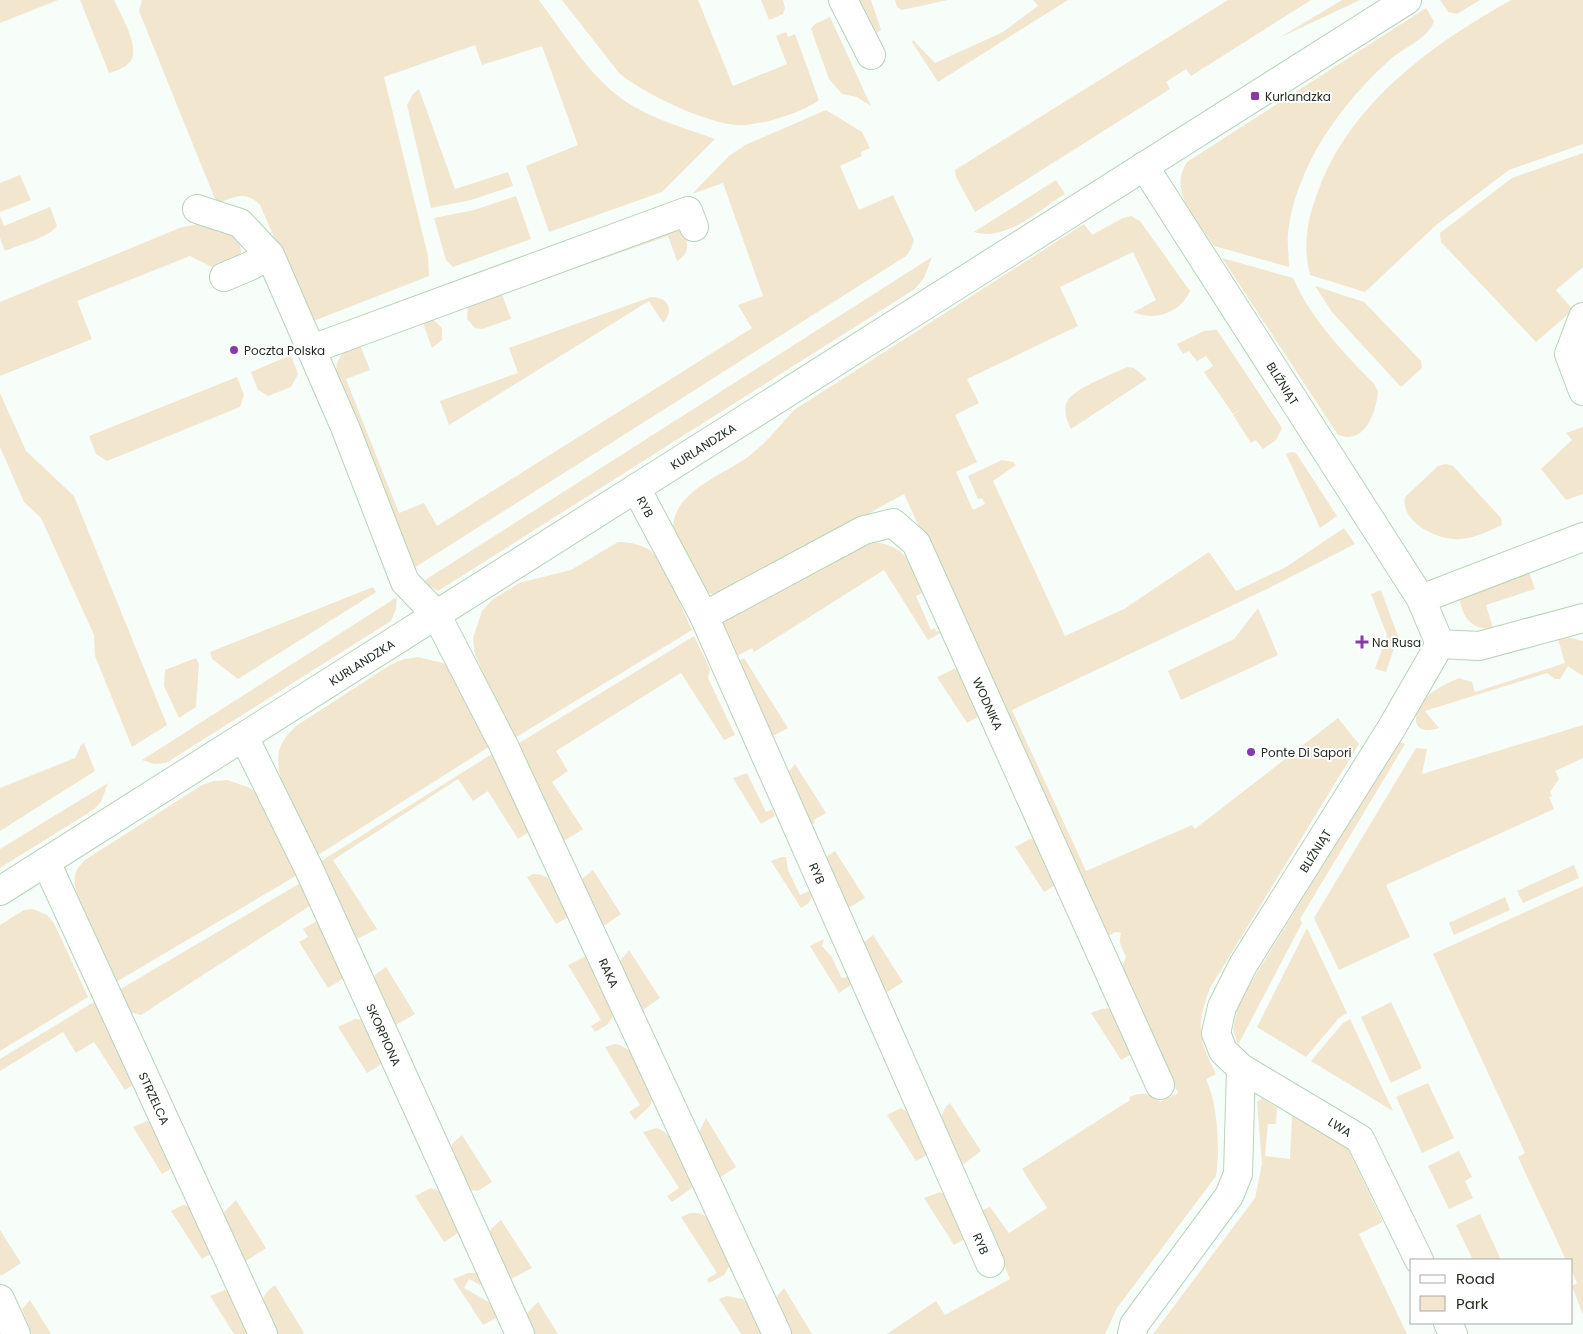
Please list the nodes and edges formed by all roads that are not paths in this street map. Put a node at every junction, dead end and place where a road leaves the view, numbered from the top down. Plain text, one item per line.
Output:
1 (843, 0) edge
2 (1407, 0) edge
3 (871, 55) dead end
4 (1144, 166) junction
5 (197, 209) dead end
6 (694, 227) dead end
7 (270, 255) junction
8 (224, 277) dead end
9 (1583, 317) edge
10 (312, 349) junction
11 (1583, 391) edge
12 (636, 488) junction
13 (1583, 537) edge
14 (1421, 598) junction
15 (436, 614) junction
16 (704, 616) junction
17 (1583, 618) edge
18 (1440, 644) junction
19 (244, 737) junction
20 (46, 862) junction
21 (0, 891) edge
22 (1236, 1064) junction
23 (1160, 1085) dead end
24 (1419, 1259) edge
25 (990, 1263) dead end
26 (0, 1299) edge
27 (16, 1334) edge
28 (263, 1334) edge
29 (520, 1334) edge
30 (777, 1334) edge
31 (1132, 1334) edge

1 - 3 street
2 - 4 street, KURLANDZKA
4 - 12 street, KURLANDZKA
4 - 14 street, BLIŹNIĄT
5 - 7 street, RAKA
6 - 10 street
7 - 8 street
7 - 10 street, RAKA
9 - 11 street
10 - 15 street, RAKA
12 - 15 street, KURLANDZKA
12 - 16 street, RYB
13 - 14 street
14 - 18 street, BLIŹNIĄT
15 - 19 street, KURLANDZKA
15 - 30 street, RAKA
16 - 23 street, WODNIKA
16 - 25 street, RYB
17 - 18 street
18 - 22 street, BLIŹNIĄT
19 - 20 street, KURLANDZKA
19 - 29 street, SKORPIONA
20 - 21 street, KURLANDZKA
20 - 28 street, STRZELCA
22 - 24 street, LWA
22 - 31 street
26 - 27 street

